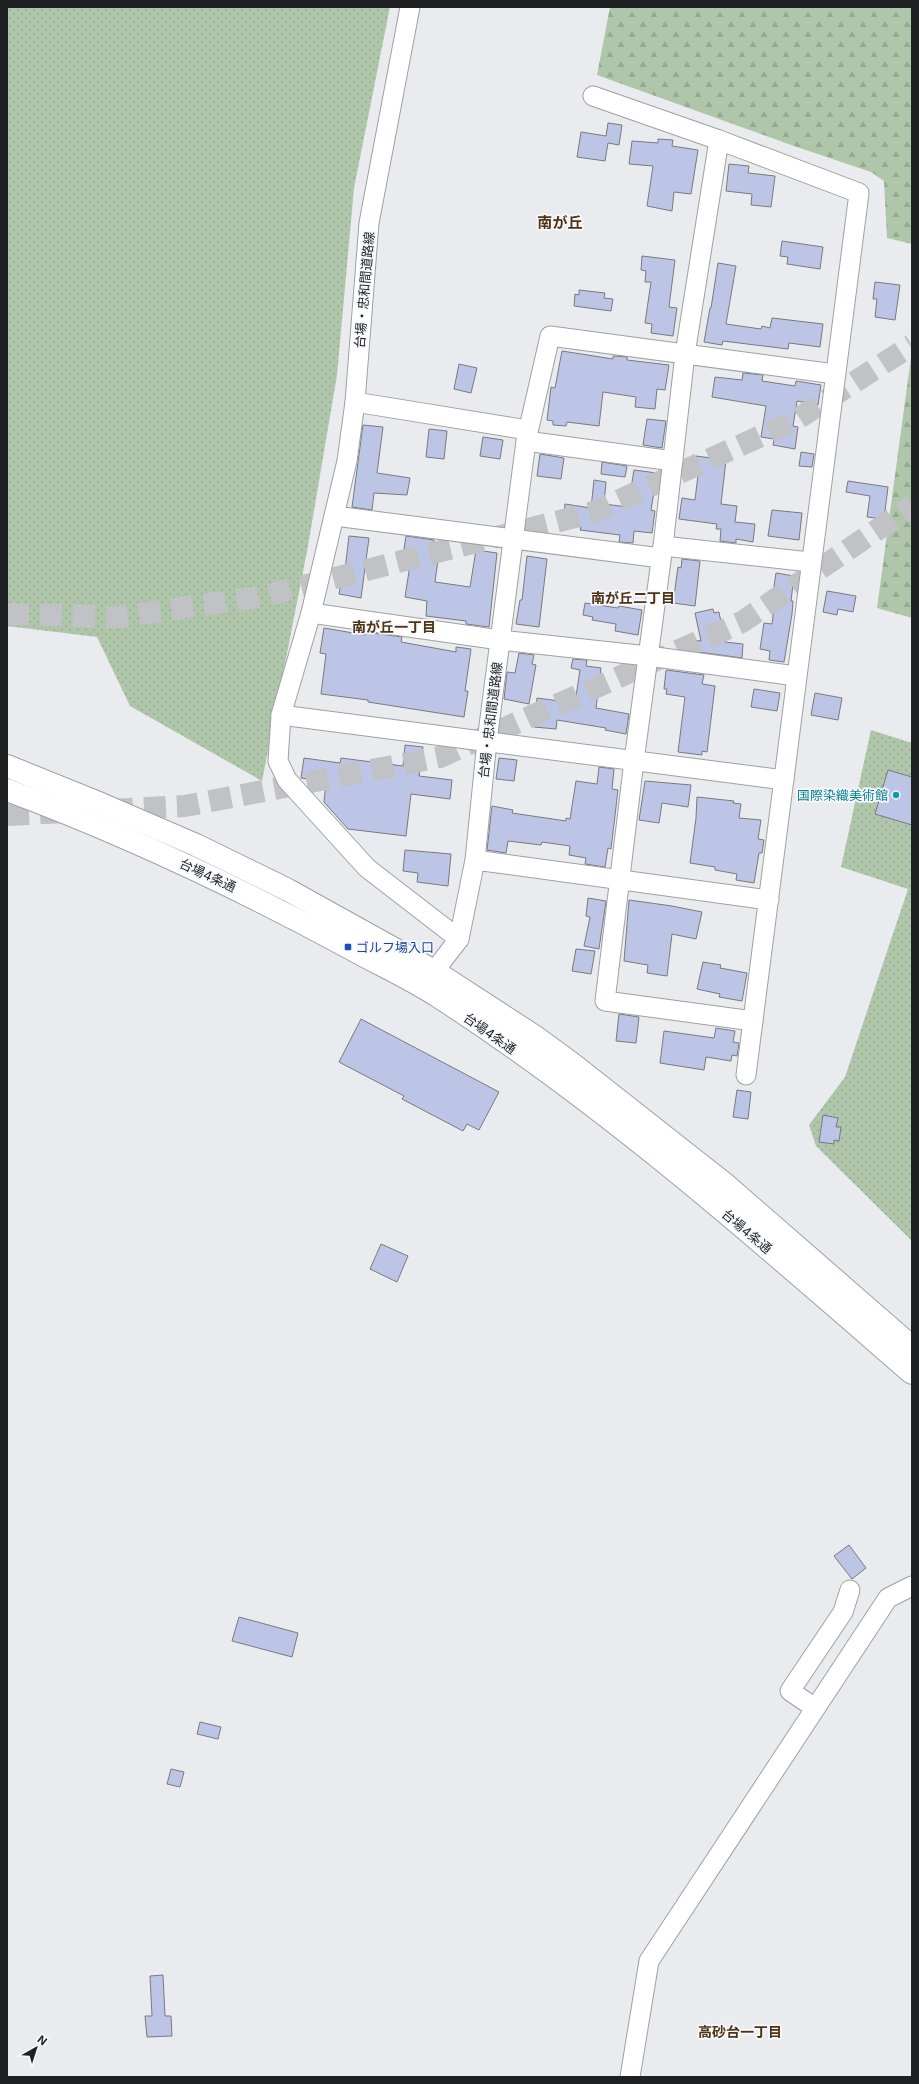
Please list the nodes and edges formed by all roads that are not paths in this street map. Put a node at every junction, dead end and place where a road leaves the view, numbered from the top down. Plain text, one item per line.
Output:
1 (410, 7) edge
2 (593, 96) dead end
3 (719, 140) junction
4 (685, 354) junction
5 (835, 374) junction
6 (355, 402) junction
7 (527, 435) junction
8 (673, 461) junction
9 (335, 516) junction
10 (514, 539) junction
11 (662, 552) junction
12 (810, 562) junction
13 (311, 613) junction
14 (500, 640) junction
15 (648, 656) junction
16 (796, 676) junction
17 (281, 715) junction
18 (487, 741) junction
19 (634, 761) junction
20 (7, 766) edge
21 (784, 780) junction
22 (7, 790) edge
23 (475, 860) junction
24 (620, 880) junction
25 (769, 900) junction
26 (459, 939) junction
27 (428, 979) junction
28 (753, 1021) junction
29 (746, 1075) dead end
30 (912, 1347) edge
31 (912, 1373) edge
32 (912, 1586) edge
33 (850, 1590) dead end
34 (815, 1708) junction
35 (630, 2077) edge

1 - 6 street, 台場・忠和間道路線
2 - 3 street
3 - 4 street
3 - 5 street
4 - 5 street
4 - 7 street, 台場・忠和間道路線
4 - 8 street
5 - 12 street
6 - 7 street
6 - 9 street, 台場・忠和間道路線
7 - 8 street
7 - 10 street, 台場・忠和間道路線
8 - 11 street
9 - 10 street
9 - 13 street, 台場・忠和間道路線
10 - 11 street
10 - 14 street, 台場・忠和間道路線
11 - 12 street
11 - 15 street
12 - 16 street
13 - 14 street
13 - 17 street, 台場・忠和間道路線
14 - 15 street
14 - 18 street, 台場・忠和間道路線
15 - 16 street
15 - 19 street
16 - 21 street
17 - 18 street
17 - 26 street, 台場・忠和間道路線
18 - 19 street
18 - 23 street, 台場・忠和間道路線
19 - 21 street
19 - 24 street
20 - 27 highway, 台場4条通
21 - 25 street
22 - 27 highway, 台場4条通
23 - 24 street
23 - 26 street, 台場・忠和間道路線
24 - 25 street
24 - 28 street
25 - 28 street
26 - 27 street, 台場・忠和間道路線
27 - 30 highway, 台場4条通
27 - 31 highway, 台場4条通
28 - 29 street
32 - 34 street
33 - 34 street
34 - 35 street

